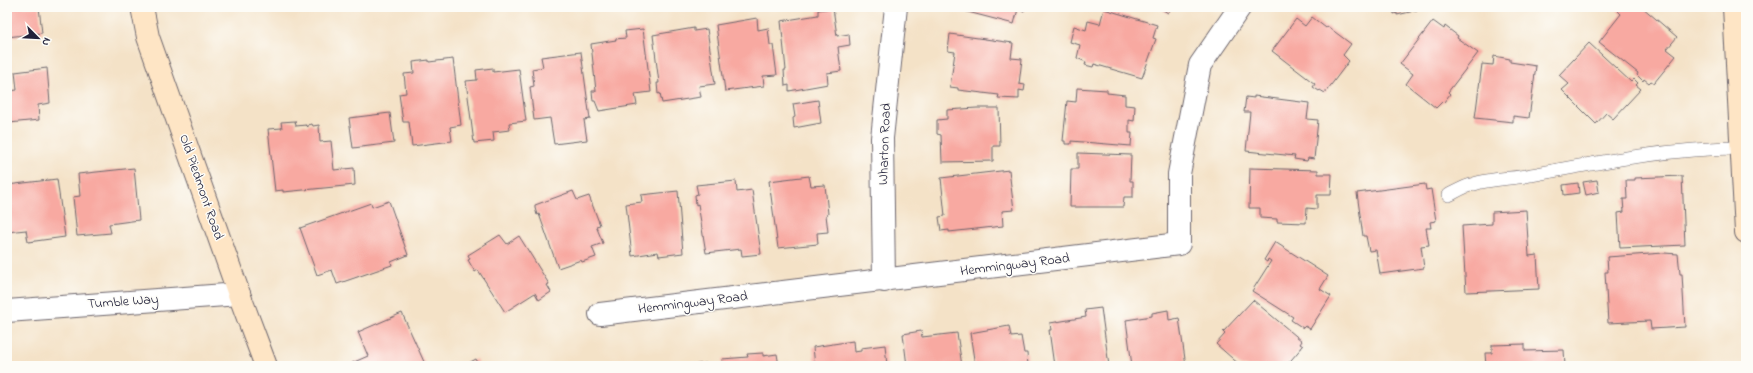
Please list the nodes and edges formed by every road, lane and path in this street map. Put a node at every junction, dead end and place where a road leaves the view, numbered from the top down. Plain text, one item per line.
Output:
1 (142, 7) edge
2 (896, 7) edge
3 (1240, 7) edge
4 (1734, 7) edge
5 (1742, 148) junction
6 (1449, 195) dead end
7 (1746, 232) edge
8 (884, 281) junction
9 (238, 294) junction
10 (7, 311) edge
11 (600, 314) dead end
12 (266, 366) edge

1 - 9 street, Old Piedmont Road
2 - 8 street, Wharton Road
3 - 8 street, Hemmingway Road
4 - 5 street
5 - 6 lane
5 - 7 street
8 - 11 street, Hemmingway Road
9 - 10 street, Tumble Way
9 - 12 street, Old Piedmont Road

